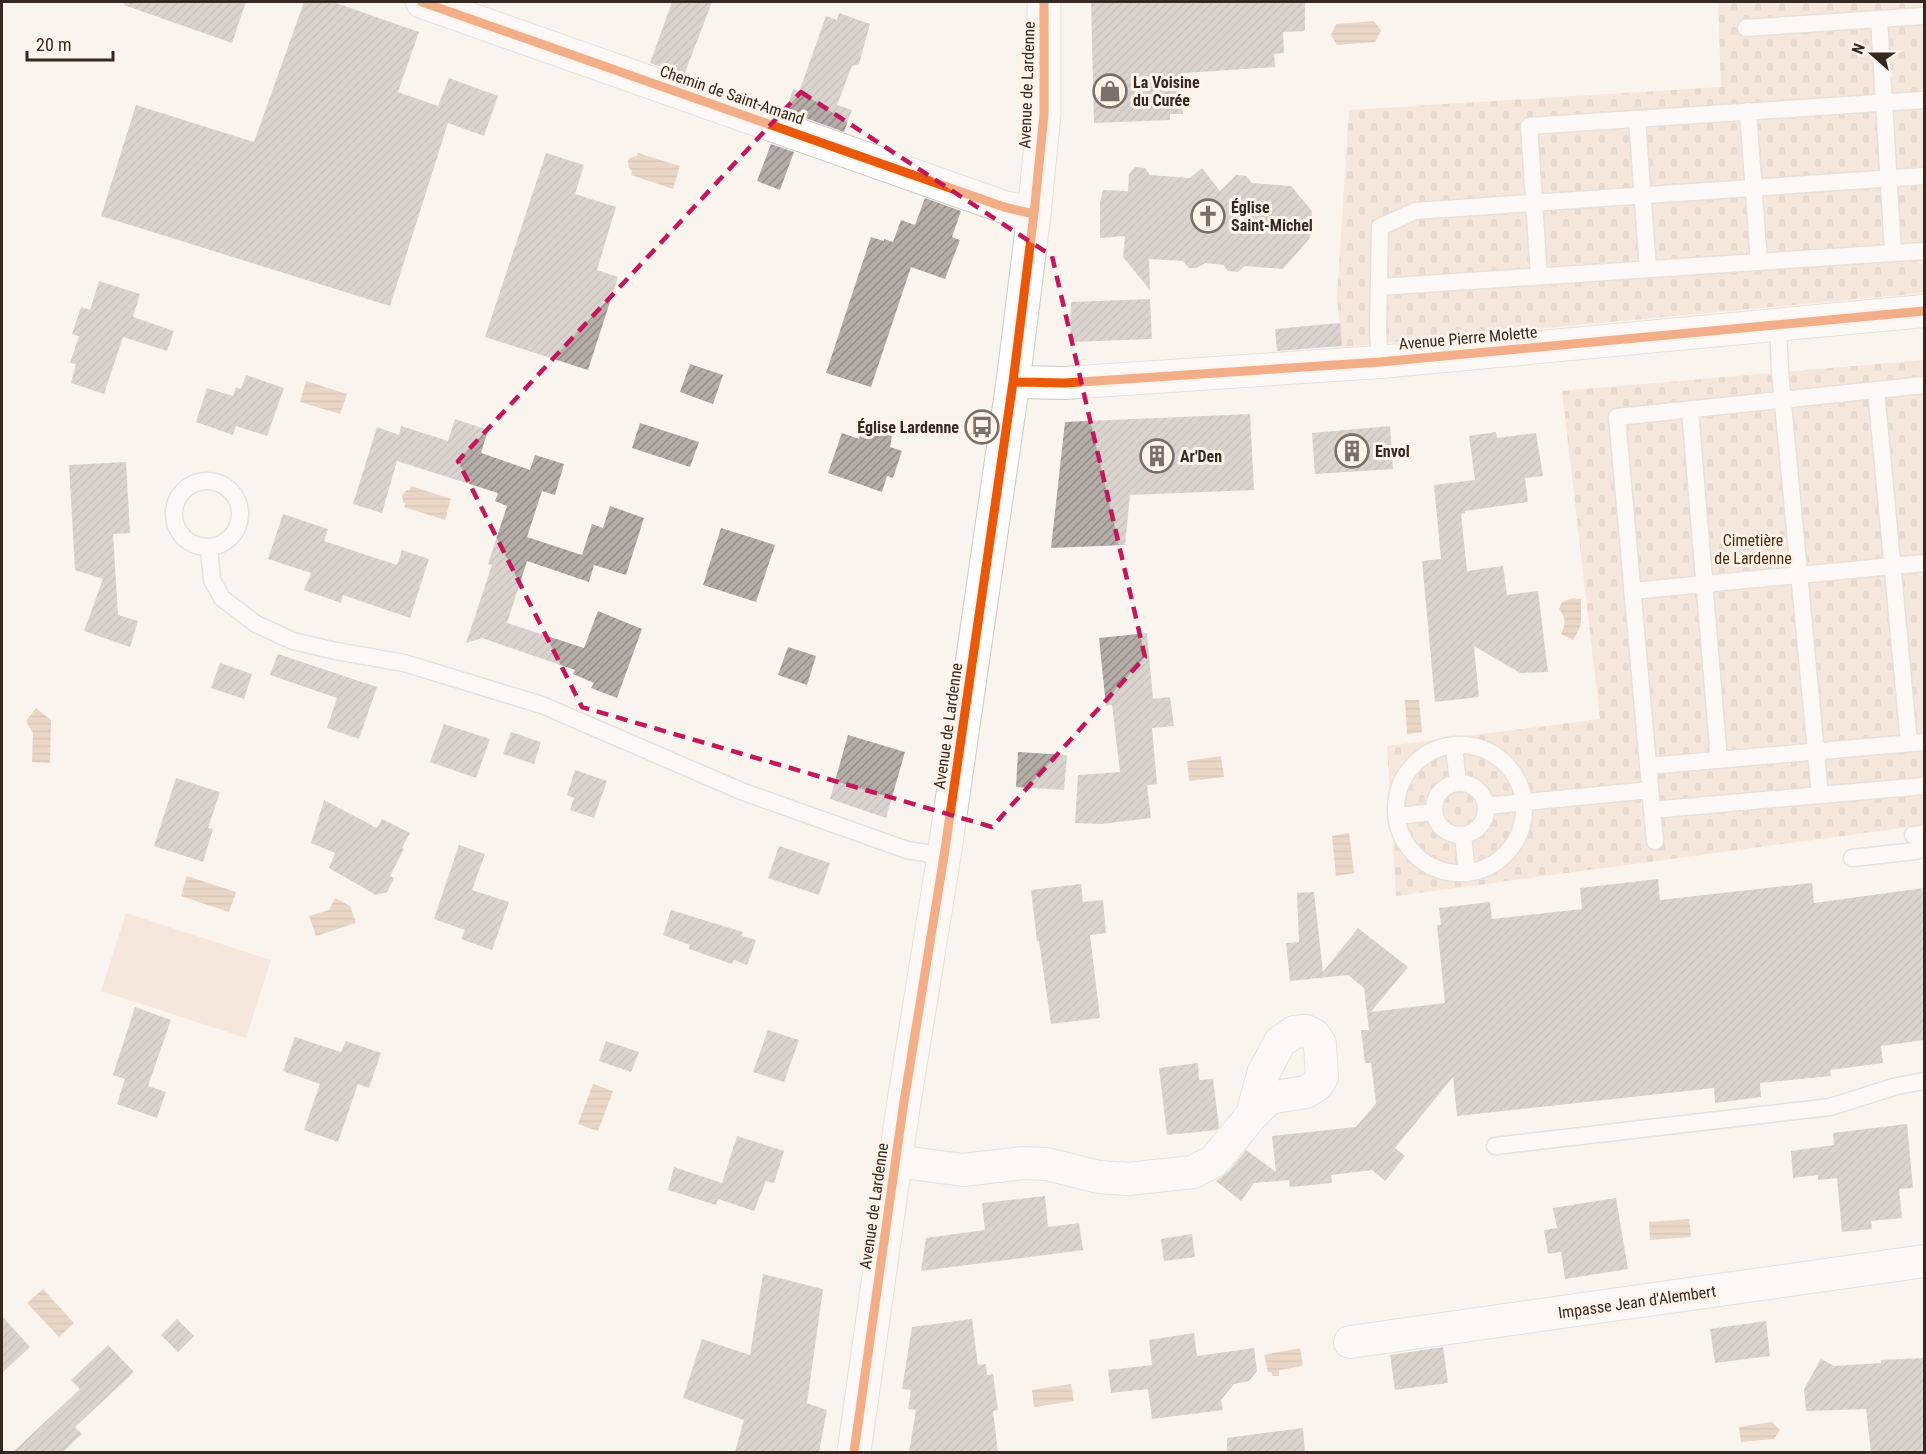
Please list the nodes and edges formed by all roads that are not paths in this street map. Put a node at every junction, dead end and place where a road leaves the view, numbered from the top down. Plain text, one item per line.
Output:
1 (422, 2) edge
2 (1044, 2) edge
3 (1924, 16) edge
4 (1879, 19) junction
5 (1746, 28) dead end
6 (1924, 100) edge
7 (1884, 102) junction
8 (1748, 111) junction
9 (1637, 119) junction
10 (1924, 176) edge
11 (1889, 178) junction
12 (1754, 188) junction
13 (1642, 195) junction
14 (1534, 203) junction
15 (1034, 214) junction
16 (1924, 251) edge
17 (1893, 253) junction
18 (1759, 262) junction
19 (1648, 269) junction
20 (1539, 276) junction
21 (1379, 286) junction
22 (1924, 311) edge
23 (1778, 325) junction
24 (1380, 362) junction
25 (1013, 382) junction
26 (1924, 385) edge
27 (1876, 390) junction
28 (1783, 400) junction
29 (1690, 410) junction
30 (209, 548) junction
31 (1924, 563) edge
32 (1892, 566) junction
33 (1799, 575) junction
34 (1704, 584) junction
35 (1632, 591) junction
36 (1917, 743) edge
37 (1454, 746) junction
38 (1816, 751) junction
39 (1719, 760) junction
40 (1648, 766) junction
41 (1458, 783) junction
42 (1924, 786) edge
43 (1650, 790) junction
44 (1820, 795) junction
45 (1524, 803) junction
46 (1486, 806) junction
47 (1652, 810) junction
48 (1435, 812) junction
49 (1397, 816) junction
50 (1463, 835) junction
51 (1654, 841) dead end
52 (1924, 847) edge
53 (944, 856) junction
54 (1852, 858) dead end
55 (1467, 873) junction
56 (1924, 1081) edge
57 (1252, 1115) dead end
58 (1495, 1146) dead end
59 (896, 1161) junction
60 (1924, 1262) edge
61 (1350, 1342) dead end
62 (854, 1452) edge

1 - 15 street, Chemin de Saint-Amand
2 - 15 main road, Avenue de Lardenne
3 - 4 lane
4 - 5 lane
4 - 7 lane
6 - 7 lane
7 - 8 lane
7 - 11 lane
8 - 9 lane
8 - 12 lane
9 - 13 lane
9 - 14 lane
10 - 11 lane
11 - 12 lane
11 - 17 lane
12 - 13 lane
12 - 18 lane
13 - 14 lane
13 - 19 lane
14 - 20 lane
14 - 21 lane
15 - 25 main road, Avenue de Lardenne
16 - 17 lane
17 - 18 lane
18 - 19 lane
19 - 20 lane
20 - 21 lane
21 - 24 lane
22 - 23 street, Avenue Pierre Molette
23 - 24 street, Avenue Pierre Molette
23 - 28 lane
24 - 25 street, Avenue Pierre Molette
25 - 53 main road, Avenue de Lardenne
26 - 27 lane
27 - 28 lane
27 - 32 lane
28 - 29 lane
28 - 33 lane
29 - 34 lane
29 - 35 lane
30 - 30 lane
30 - 53 lane
31 - 32 lane
32 - 33 lane
32 - 36 lane
33 - 34 lane
33 - 38 lane
34 - 35 lane
34 - 39 lane
35 - 40 lane
36 - 38 lane
37 - 41 lane
37 - 45 lane
37 - 49 lane
38 - 39 lane
38 - 44 lane
39 - 40 lane
40 - 43 lane
41 - 46 lane
41 - 48 lane
42 - 44 lane
43 - 45 lane
43 - 47 lane
44 - 47 lane
45 - 46 lane
45 - 55 lane
46 - 50 lane
47 - 51 lane
48 - 49 lane
48 - 50 lane
49 - 55 lane
50 - 55 lane
52 - 54 lane
53 - 59 main road, Avenue de Lardenne
56 - 58 lane
57 - 59 street
59 - 62 main road, Avenue de Lardenne
60 - 61 street, Impasse Jean d'Alembert

